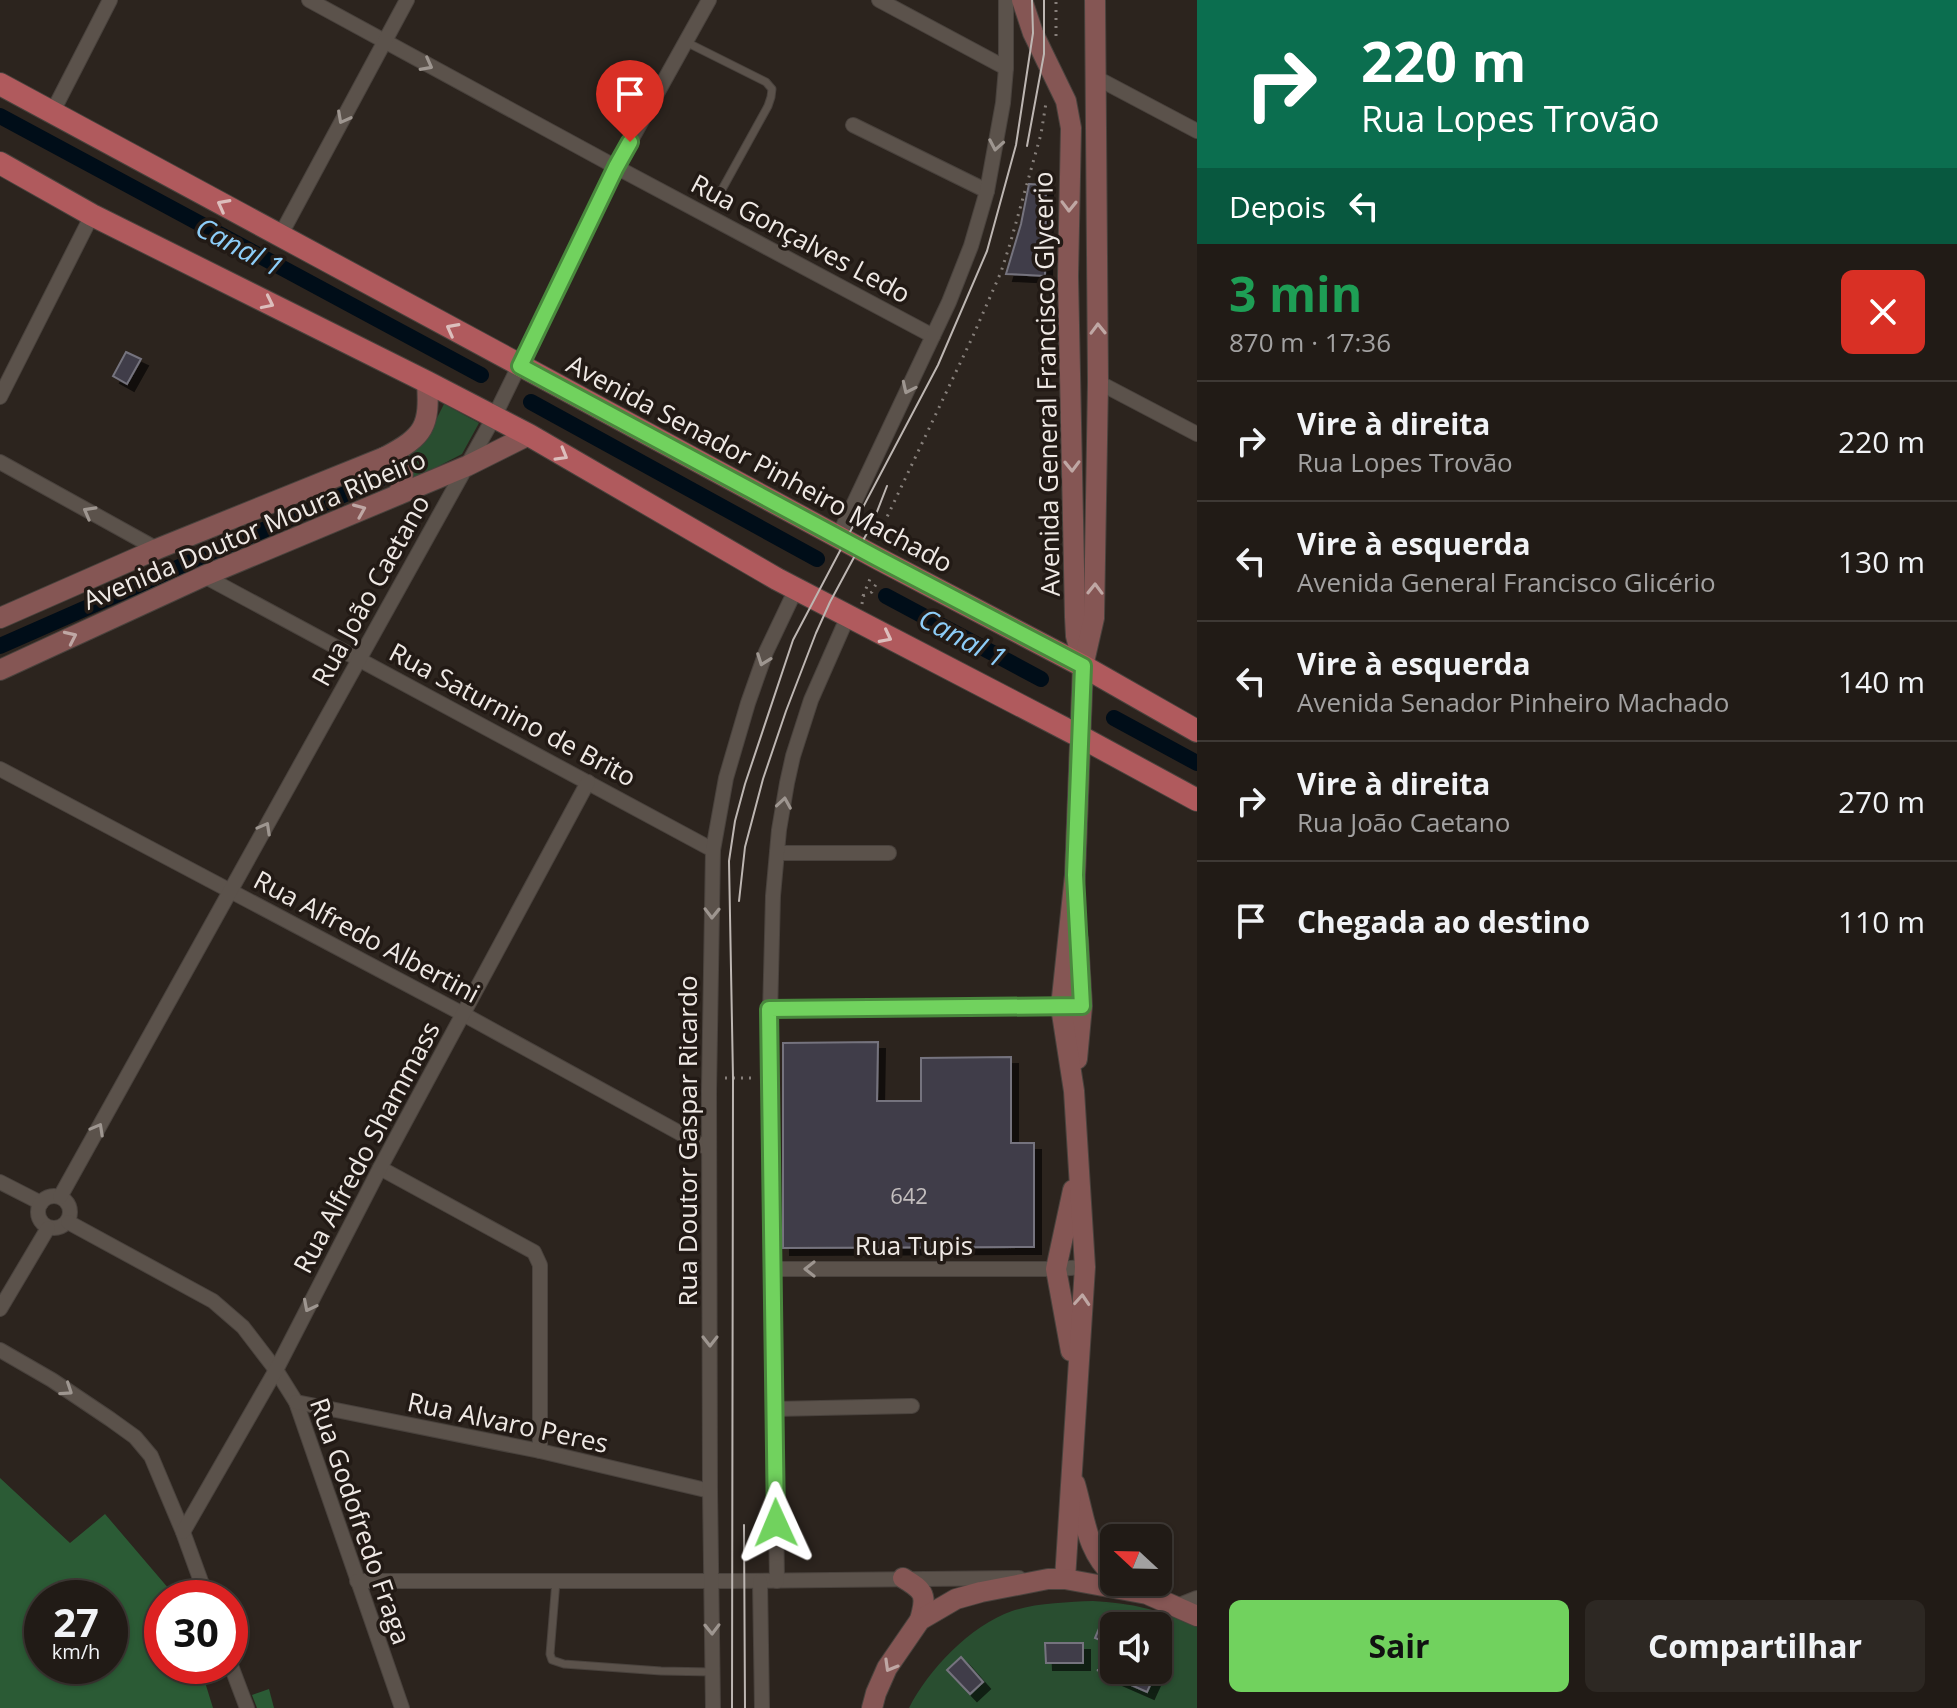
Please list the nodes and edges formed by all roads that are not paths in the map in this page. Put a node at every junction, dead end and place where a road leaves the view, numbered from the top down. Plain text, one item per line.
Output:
1 (110, 0) edge
2 (309, 0) edge
3 (407, 0) edge
4 (709, 0) edge
5 (879, 0) edge
6 (1006, 0) edge
7 (1022, 0) edge
8 (1095, 0) edge
9 (383, 41) junction
10 (686, 42) junction
11 (1006, 68) junction
12 (1095, 77) junction
13 (0, 84) edge
14 (52, 113) junction
15 (853, 125) dead end
16 (1197, 131) edge
17 (0, 163) edge
18 (616, 167) junction
19 (987, 191) junction
20 (720, 193) dead end
21 (92, 215) junction
22 (280, 236) junction
23 (1068, 276) junction
24 (933, 336) junction
25 (518, 370) junction
26 (427, 382) junction
27 (1098, 382) junction
28 (0, 397) edge
29 (496, 414) junction
30 (1197, 434) edge
31 (529, 435) junction
32 (385, 457) junction
33 (0, 462) edge
34 (467, 466) junction
35 (399, 494) junction
36 (838, 537) junction
37 (157, 549) junction
38 (204, 576) junction
39 (796, 589) junction
40 (856, 613) junction
41 (0, 618) edge
42 (360, 658) junction
43 (1083, 666) junction
44 (0, 670) edge
45 (1197, 731) edge
46 (1081, 737) junction
47 (0, 769) edge
48 (588, 782) junction
49 (1196, 794) edge
50 (713, 850) junction
51 (777, 853) junction
52 (889, 853) dead end
53 (230, 891) junction
54 (1072, 1006) junction
55 (769, 1009) junction
56 (463, 1014) junction
57 (709, 1149) junction
58 (1078, 1163) junction
59 (380, 1168) junction
60 (0, 1182) edge
61 (60, 1197) junction
62 (41, 1203) junction
63 (68, 1222) junction
64 (48, 1228) junction
65 (1085, 1267) junction
66 (773, 1269) junction
67 (1056, 1269) junction
68 (0, 1309) edge
69 (0, 1350) edge
70 (276, 1370) junction
71 (1076, 1378) junction
72 (296, 1402) junction
73 (912, 1406) dead end
74 (775, 1409) junction
75 (540, 1451) junction
76 (1070, 1469) junction
77 (710, 1491) junction
78 (183, 1532) junction
79 (1100, 1561) edge
80 (903, 1578) junction
81 (1056, 1579) junction
82 (200, 1580) edge
83 (357, 1581) junction
84 (556, 1581) junction
85 (711, 1581) junction
86 (760, 1581) junction
87 (777, 1581) junction
88 (1100, 1583) edge
89 (1152, 1596) edge
90 (1197, 1598) edge
91 (1177, 1606) junction
92 (1197, 1616) edge
93 (920, 1620) junction
94 (713, 1672) junction
95 (238, 1684) edge
96 (247, 1708) edge
97 (402, 1708) edge
98 (713, 1708) edge
99 (762, 1708) edge
100 (872, 1708) edge

1 - 14 street
2 - 9 street, Rua Gonçalves Ledo
3 - 9 street
4 - 10 street, Rua João Caetano
5 - 11 street
6 - 11 street
7 -> 23 street, Avenida General Francisco Glycerio
8 - 12 street, Avenida General Francisco Glycerio
9 -> 18 street, Rua Gonçalves Ledo
9 -> 22 street
10 - 18 street, Rua João Caetano
10 - 20 lane
11 -> 19 street
12 - 16 street
27 -> 12 street, Avenida General Francisco Glycerio
13 - 14 main road, Avenida Senador Pinheiro Machado
22 -> 14 main road, Avenida Senador Pinheiro Machado
15 - 19 street
17 - 21 main road
18 - 24 street, Rua Gonçalves Ledo
18 - 25 street, Rua João Caetano
19 - 24 street
21 -> 26 main road
21 - 28 street
25 -> 22 main road, Avenida Senador Pinheiro Machado
23 - 27 street
23 -> 43 street, Avenida General Francisco Glycerio
24 -> 36 street
25 - 29 street, Rua João Caetano
25 - 36 main road, Avenida Senador Pinheiro Machado
26 - 29 main road
26 - 32 street, Avenida Doutor Moura Ribeiro
27 - 30 street
43 -> 27 street, Avenida General Francisco Glycerio
29 - 31 main road
29 - 34 street, Rua João Caetano
31 - 34 street, Avenida Doutor Moura Ribeiro
31 -> 39 main road
32 - 35 street
32 - 37 street, Avenida Doutor Moura Ribeiro
37 -> 33 street
34 - 35 street, Avenida Doutor Moura Ribeiro
34 - 42 street, Rua João Caetano
38 -> 35 street, Avenida Doutor Moura Ribeiro
36 - 43 main road, Avenida Senador Pinheiro Machado
37 - 41 street, Avenida Doutor Moura Ribeiro
38 - 42 street, Rua Saturnino de Brito
44 -> 38 street, Avenida Doutor Moura Ribeiro
39 - 40 main road
39 -> 50 street, Rua Doutor Gaspar Ricardo
40 -> 46 main road
51 -> 40 street
42 - 48 street, Rua Saturnino de Brito
53 -> 42 street, Rua João Caetano
43 - 45 main road, Avenida Senador Pinheiro Machado
43 - 46 street
46 - 49 main road
46 - 54 street
47 - 53 street, Rua Alfredo Albertini
48 - 50 street, Rua Saturnino de Brito
48 - 56 street, Rua Alfredo Shammass
50 -> 57 street, Rua Doutor Gaspar Ricardo
51 - 52 street
51 - 55 street
53 - 56 street, Rua Alfredo Albertini
61 -> 53 street, Rua João Caetano
54 - 55 street
54 - 58 street
55 - 66 street
56 - 57 street, Rua Alfredo Albertini
56 - 59 street, Rua Alfredo Shammass
57 -> 77 street, Rua Doutor Gaspar Ricardo
58 - 65 street
58 - 67 street
59 -> 70 street, Rua Alfredo Shammass
59 - 75 street
60 - 62 street
61 - 62 street
61 - 63 street
62 - 64 street
63 - 64 street
63 - 70 street, Rua Godofredo Fraga
64 - 68 street
65 - 67 street, Rua Tupis
71 -> 65 street
67 -> 66 street, Rua Tupis
66 - 74 street
67 - 71 street
69 -> 78 street
70 - 72 street, Rua Godofredo Fraga
70 - 78 street, Rua Alfredo Shammass
71 - 76 street
72 - 75 street, Rua Alvaro Peres
72 - 83 street, Rua Godofredo Fraga
73 - 74 street
74 - 87 street
75 - 77 street, Rua Alvaro Peres
76 - 79 street
76 - 81 street
77 - 85 street, Rua Doutor Gaspar Ricardo
78 - 82 street
80 - 81 street
80 - 87 street
80 - 93 street
81 - 88 street
81 - 93 street
83 - 84 street
83 - 97 street, Rua Godofredo Fraga
84 - 85 street
84 - 94 lane
85 - 86 street
85 -> 94 street, Rua Doutor Gaspar Ricardo
86 - 87 street
86 - 99 street
89 - 91 street
90 - 91 street
91 - 92 street
93 -> 100 street
94 - 98 street, Rua Doutor Gaspar Ricardo
95 - 96 street

